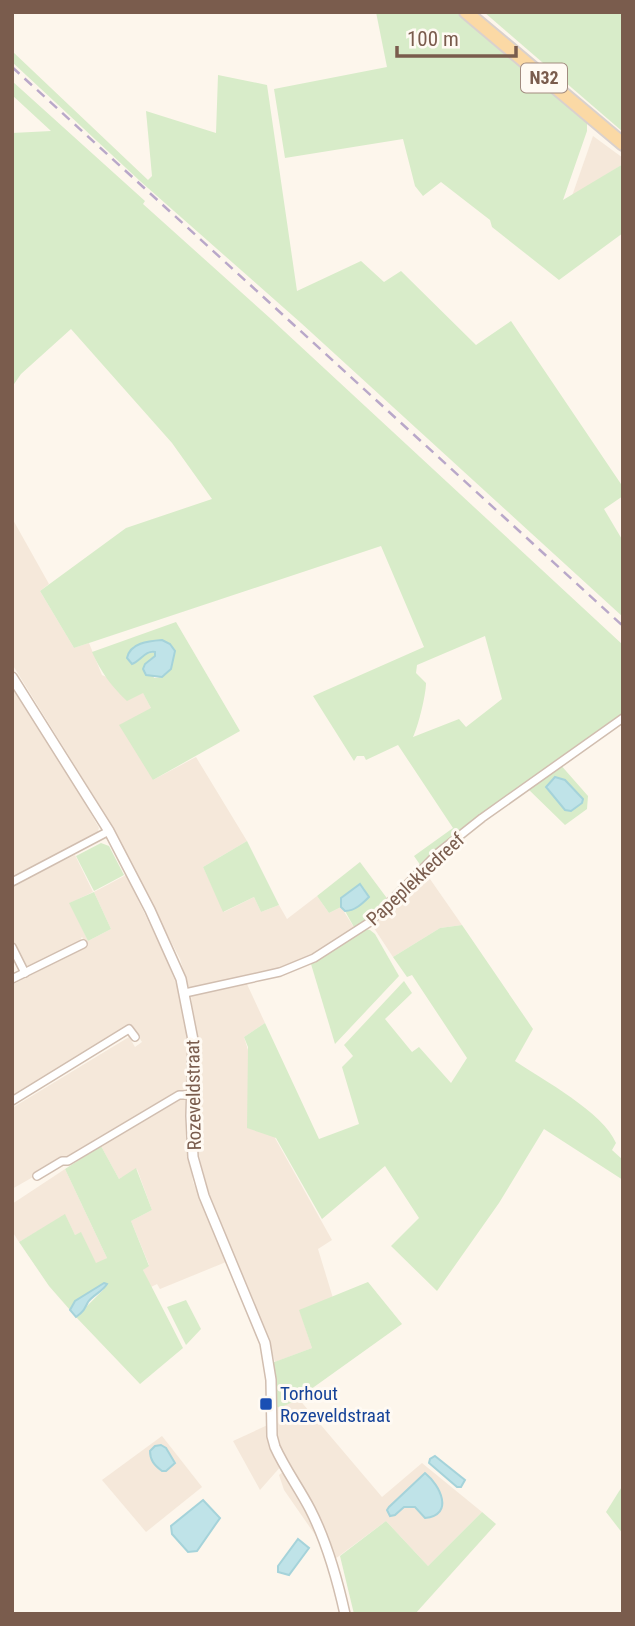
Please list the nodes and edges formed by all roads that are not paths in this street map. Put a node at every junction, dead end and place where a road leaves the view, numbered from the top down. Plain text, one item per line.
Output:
1 (466, 12) edge
2 (623, 144) edge
3 (12, 677) edge
4 (623, 718) edge
5 (109, 831) junction
6 (12, 882) edge
7 (83, 944) dead end
8 (12, 947) edge
9 (25, 972) junction
10 (12, 979) edge
11 (185, 993) junction
12 (135, 1037) dead end
13 (191, 1095) junction
14 (12, 1101) edge
15 (37, 1176) dead end
16 (345, 1614) edge

1 - 2 main road, N32
3 - 5 street, Rozeveldstraat
4 - 11 street, Papeplekkedreef
5 - 6 street
5 - 11 street, Rozeveldstraat
7 - 9 street
8 - 9 street
9 - 10 street
11 - 13 street, Rozeveldstraat
12 - 14 street
13 - 15 street
13 - 16 street, Rozeveldstraat

